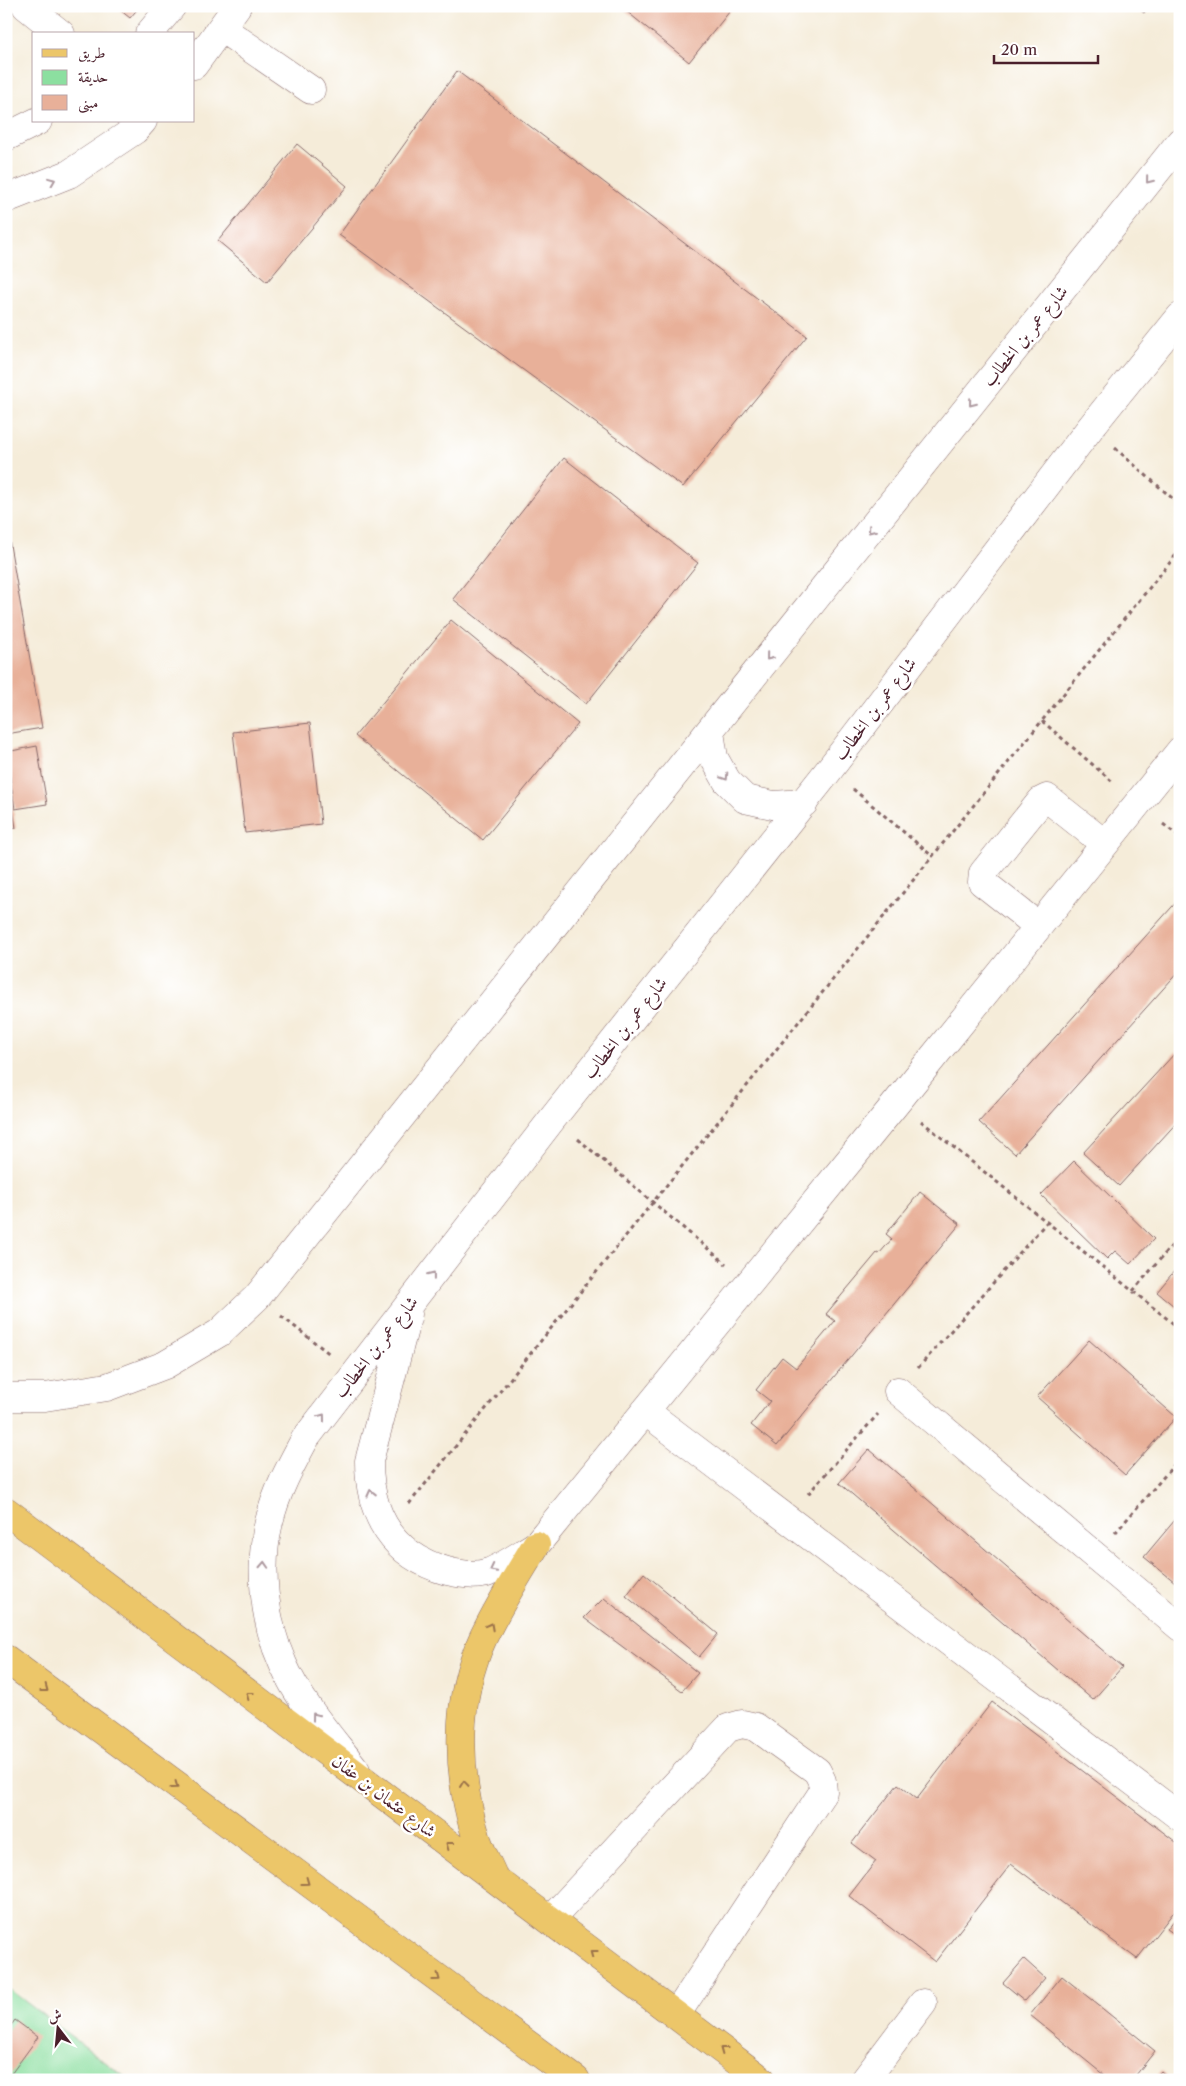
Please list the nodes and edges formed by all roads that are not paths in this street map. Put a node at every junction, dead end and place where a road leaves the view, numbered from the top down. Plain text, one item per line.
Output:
1 (26, 6) edge
2 (172, 6) edge
3 (237, 6) edge
4 (221, 28) junction
5 (58, 32) edge
6 (151, 32) edge
7 (195, 64) edge
8 (312, 90) dead end
9 (36, 122) edge
10 (142, 122) edge
11 (6, 136) edge
12 (1180, 142) edge
13 (6, 199) edge
14 (1178, 321) edge
15 (710, 732) junction
16 (1180, 751) edge
17 (804, 803) junction
18 (1105, 844) junction
19 (1038, 926) junction
20 (411, 1303) junction
21 (898, 1392) dead end
22 (6, 1397) edge
23 (645, 1411) junction
24 (6, 1511) edge
25 (536, 1545) junction
26 (1180, 1627) edge
27 (6, 1660) edge
28 (366, 1783) junction
29 (1180, 1817) edge
30 (495, 1880) junction
31 (550, 1920) junction
32 (923, 2003) dead end
33 (676, 2015) junction
34 (576, 2080) edge
35 (762, 2080) edge
36 (865, 2080) edge

1 - 5 street
2 - 6 street
3 - 4 street
4 - 7 street
4 - 8 street
9 - 11 street
13 -> 10 street
12 -> 15 street, شارع عمر بن الخطاب
14 - 17 street, شارع عمر بن الخطاب
15 -> 17 street
15 - 22 street, شارع عمر بن الخطاب
16 - 18 street
20 -> 17 street, شارع عمر بن الخطاب
18 - 19 street
18 - 19 street
19 - 23 street
25 -> 20 street
28 -> 20 street, شارع عمر بن الخطاب
21 - 26 street
23 - 25 street
23 - 29 street
28 -> 24 main road, شارع عثمان بن عفان
30 -> 25 main road
27 -> 34 main road
30 -> 28 main road, شارع عثمان بن عفان
30 - 31 main road, شارع عثمان بن عفان
33 -> 31 main road, شارع عثمان بن عفان
31 - 33 street
32 - 36 street
35 -> 33 main road, شارع عثمان بن عفان

